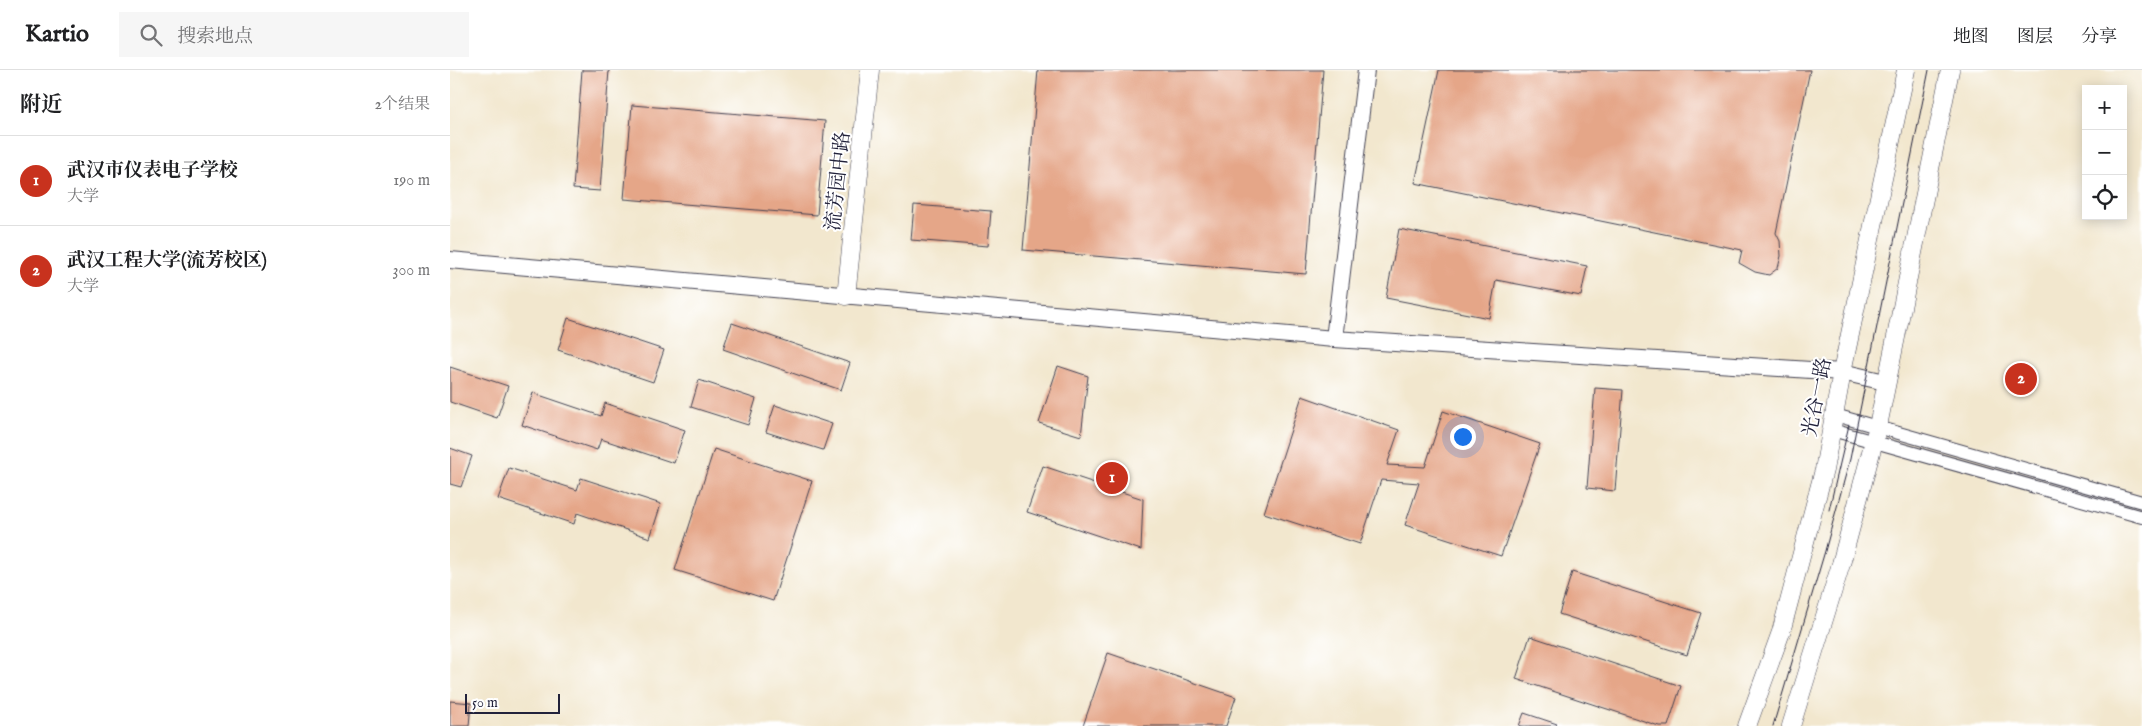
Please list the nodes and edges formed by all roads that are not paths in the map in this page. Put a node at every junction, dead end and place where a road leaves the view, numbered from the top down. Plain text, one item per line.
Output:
1 (870, 70) edge
2 (1366, 70) edge
3 (1906, 70) edge
4 (1950, 70) edge
5 (450, 260) edge
6 (846, 296) junction
7 (1334, 339) junction
8 (1842, 372) junction
9 (1885, 382) junction
10 (1833, 423) junction
11 (1876, 435) junction
12 (2142, 502) edge
13 (2142, 517) edge
14 (1747, 726) edge
15 (1792, 726) edge

1 - 6 main road, 流芳园中路
2 - 7 street
3 - 8 main road, 光谷一路
4 - 9 main road
5 - 6 street
6 - 7 street
7 - 8 street
8 - 9 street
8 - 10 main road, 光谷一路
9 - 11 main road
10 - 11 street
10 - 14 main road, 光谷一路
11 - 12 street
11 - 13 street
11 - 15 main road

